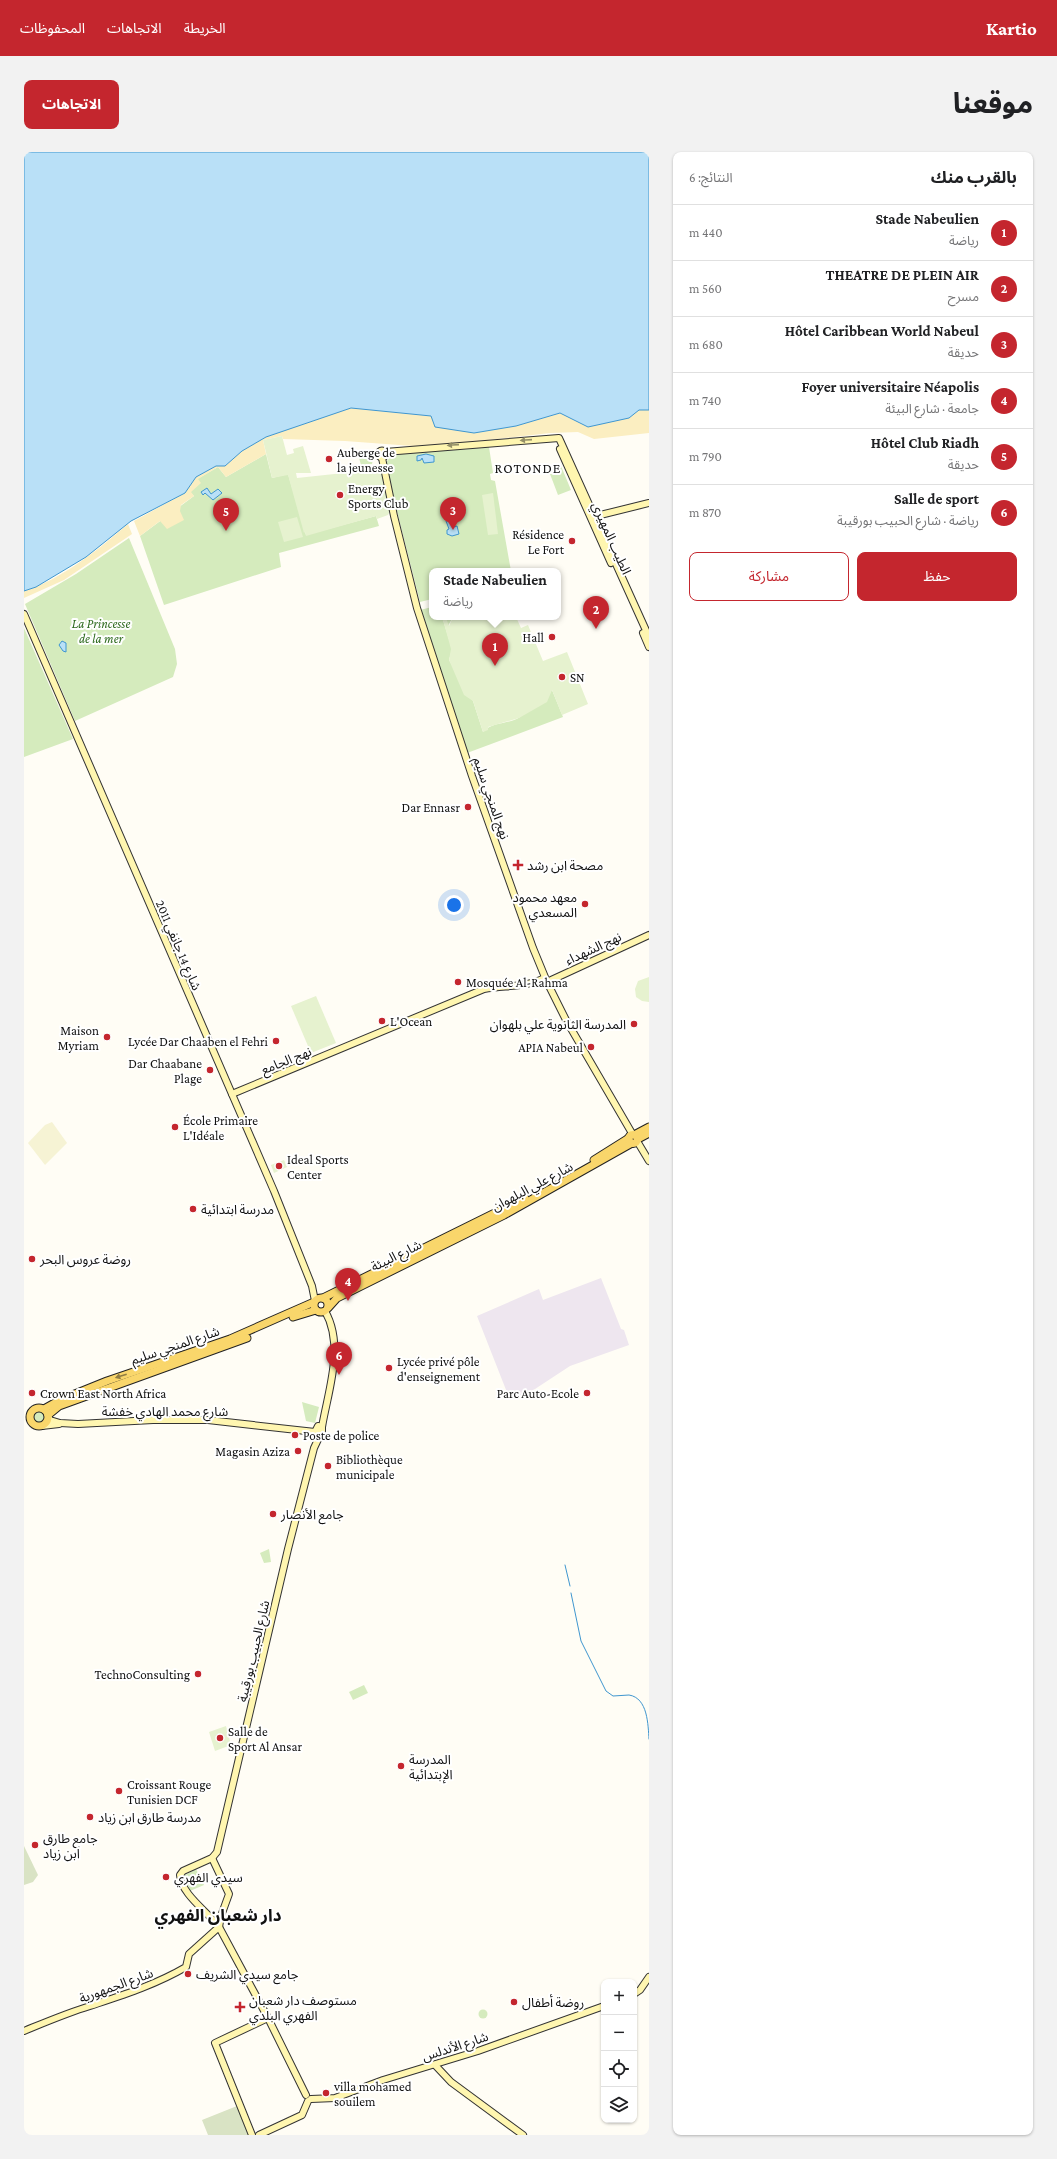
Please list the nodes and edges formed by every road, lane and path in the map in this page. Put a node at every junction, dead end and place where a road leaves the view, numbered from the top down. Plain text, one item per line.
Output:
1 (649, 503) edge
2 (593, 517) junction
3 (24, 614) edge
4 (637, 616) junction
5 (649, 638) edge
6 (649, 648) edge
7 (649, 935) edge
8 (546, 980) junction
9 (354, 1044) joint
10 (232, 1094) junction
11 (649, 1127) edge
12 (649, 1133) edge
13 (633, 1139) junction
14 (649, 1161) edge
15 (437, 1246) junction
16 (312, 1286) junction
17 (323, 1298) junction
18 (314, 1302) junction
19 (323, 1310) junction
20 (32, 1412) junction
21 (24, 1414) edge
22 (47, 1414) junction
23 (60, 1423) junction
24 (24, 1424) edge
25 (39, 1426) junction
26 (318, 1430) junction
27 (212, 1858) junction
28 (219, 1927) junction
29 (649, 1977) edge
30 (637, 1992) edge
31 (601, 2007) edge
32 (268, 2018) junction
33 (24, 2031) edge
34 (435, 2065) junction
35 (308, 2098) junction
36 (252, 2135) edge
37 (259, 2135) edge
38 (523, 2135) edge

1 - 2 street
2 - 4 street
2 -> 8 street, نهج المنجي سليم
3 - 10 street, شارع 14 جانفي 2011
4 - 5 street
4 - 6 street
7 - 8 street, نهج الشهداء
8 - 9 street, نهج الشهداء
8 - 13 street, نهج المنجي سليم
9 - 10 street, نهج الجامع
10 - 16 street, شارع 14 جانفي 2011
11 - 13 main road, شارع علي البلهوان
12 - 13 main road, شارع علي البلهوان
13 - 14 street, نهج المنجي سليم
13 - 15 main road, شارع علي البلهوان
15 - 17 main road, شارع البيئة
15 - 19 main road, شارع البيئة
16 - 17 street
16 - 18 street
17 - 18 main road, شارع البيئة
17 - 19 main road
18 - 19 main road
18 -> 22 main road, شارع المنجي سليم
19 - 22 main road, شارع المنجي سليم
19 - 26 street, شارع الحبيب بورقيبة
20 - 21 main road
20 - 22 main road
20 - 25 main road
22 - 23 street
22 - 25 main road
23 - 25 street, شارع محمد الهادي خفشة
23 - 26 street, شارع محمد الهادي خفشة
24 - 25 main road
26 - 27 street, شارع الحبيب بورقيبة
27 - 28 street
27 - 28 street
28 - 32 street
28 - 33 street, شارع الجمهورية
29 - 30 street
31 - 34 street, شارع الأندلس
32 - 35 street
32 - 36 street
34 - 35 street, شارع الأندلس
34 - 38 street
35 - 37 street

